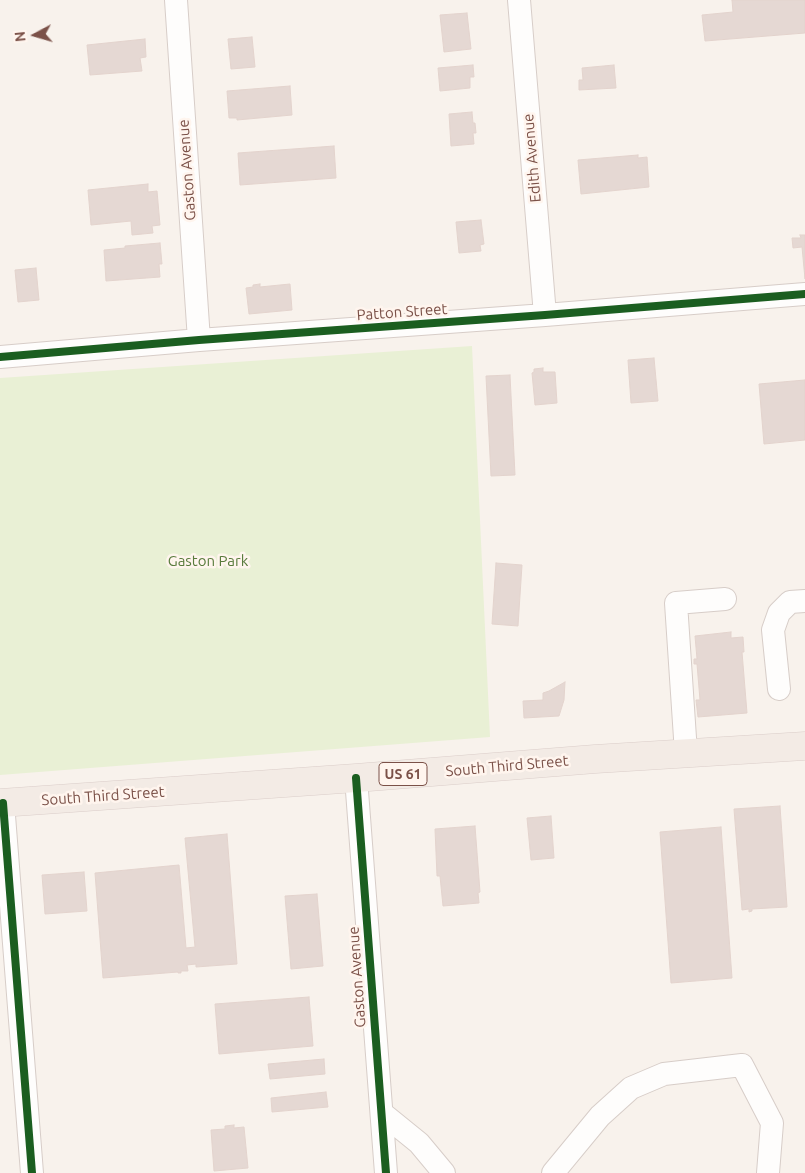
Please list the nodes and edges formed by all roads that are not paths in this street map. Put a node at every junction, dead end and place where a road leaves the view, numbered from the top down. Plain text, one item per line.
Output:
1 (176, 0) edge
2 (519, 0) edge
3 (805, 294) edge
4 (545, 315) junction
5 (199, 340) junction
6 (0, 357) edge
7 (725, 599) dead end
8 (805, 601) edge
9 (779, 689) dead end
10 (805, 746) edge
11 (686, 753) junction
12 (356, 778) junction
13 (1, 803) edge
14 (382, 1113) junction
15 (32, 1173) edge
16 (386, 1173) edge
17 (444, 1173) edge
18 (553, 1173) edge
19 (768, 1173) edge

1 - 5 street, Gaston Avenue
2 - 4 street, Edith Avenue
3 - 4 street, Patton Street
4 - 5 street, Patton Street
5 - 6 street, Patton Street
7 - 11 street
8 - 9 street
10 - 11 main road, South Third Street / US 61
11 - 12 main road, South Third Street / US 61
12 - 13 main road, South Third Street / US 61
12 - 14 street, Gaston Avenue
13 - 15 street
14 - 16 street, Gaston Avenue
14 - 17 street
18 - 19 street

